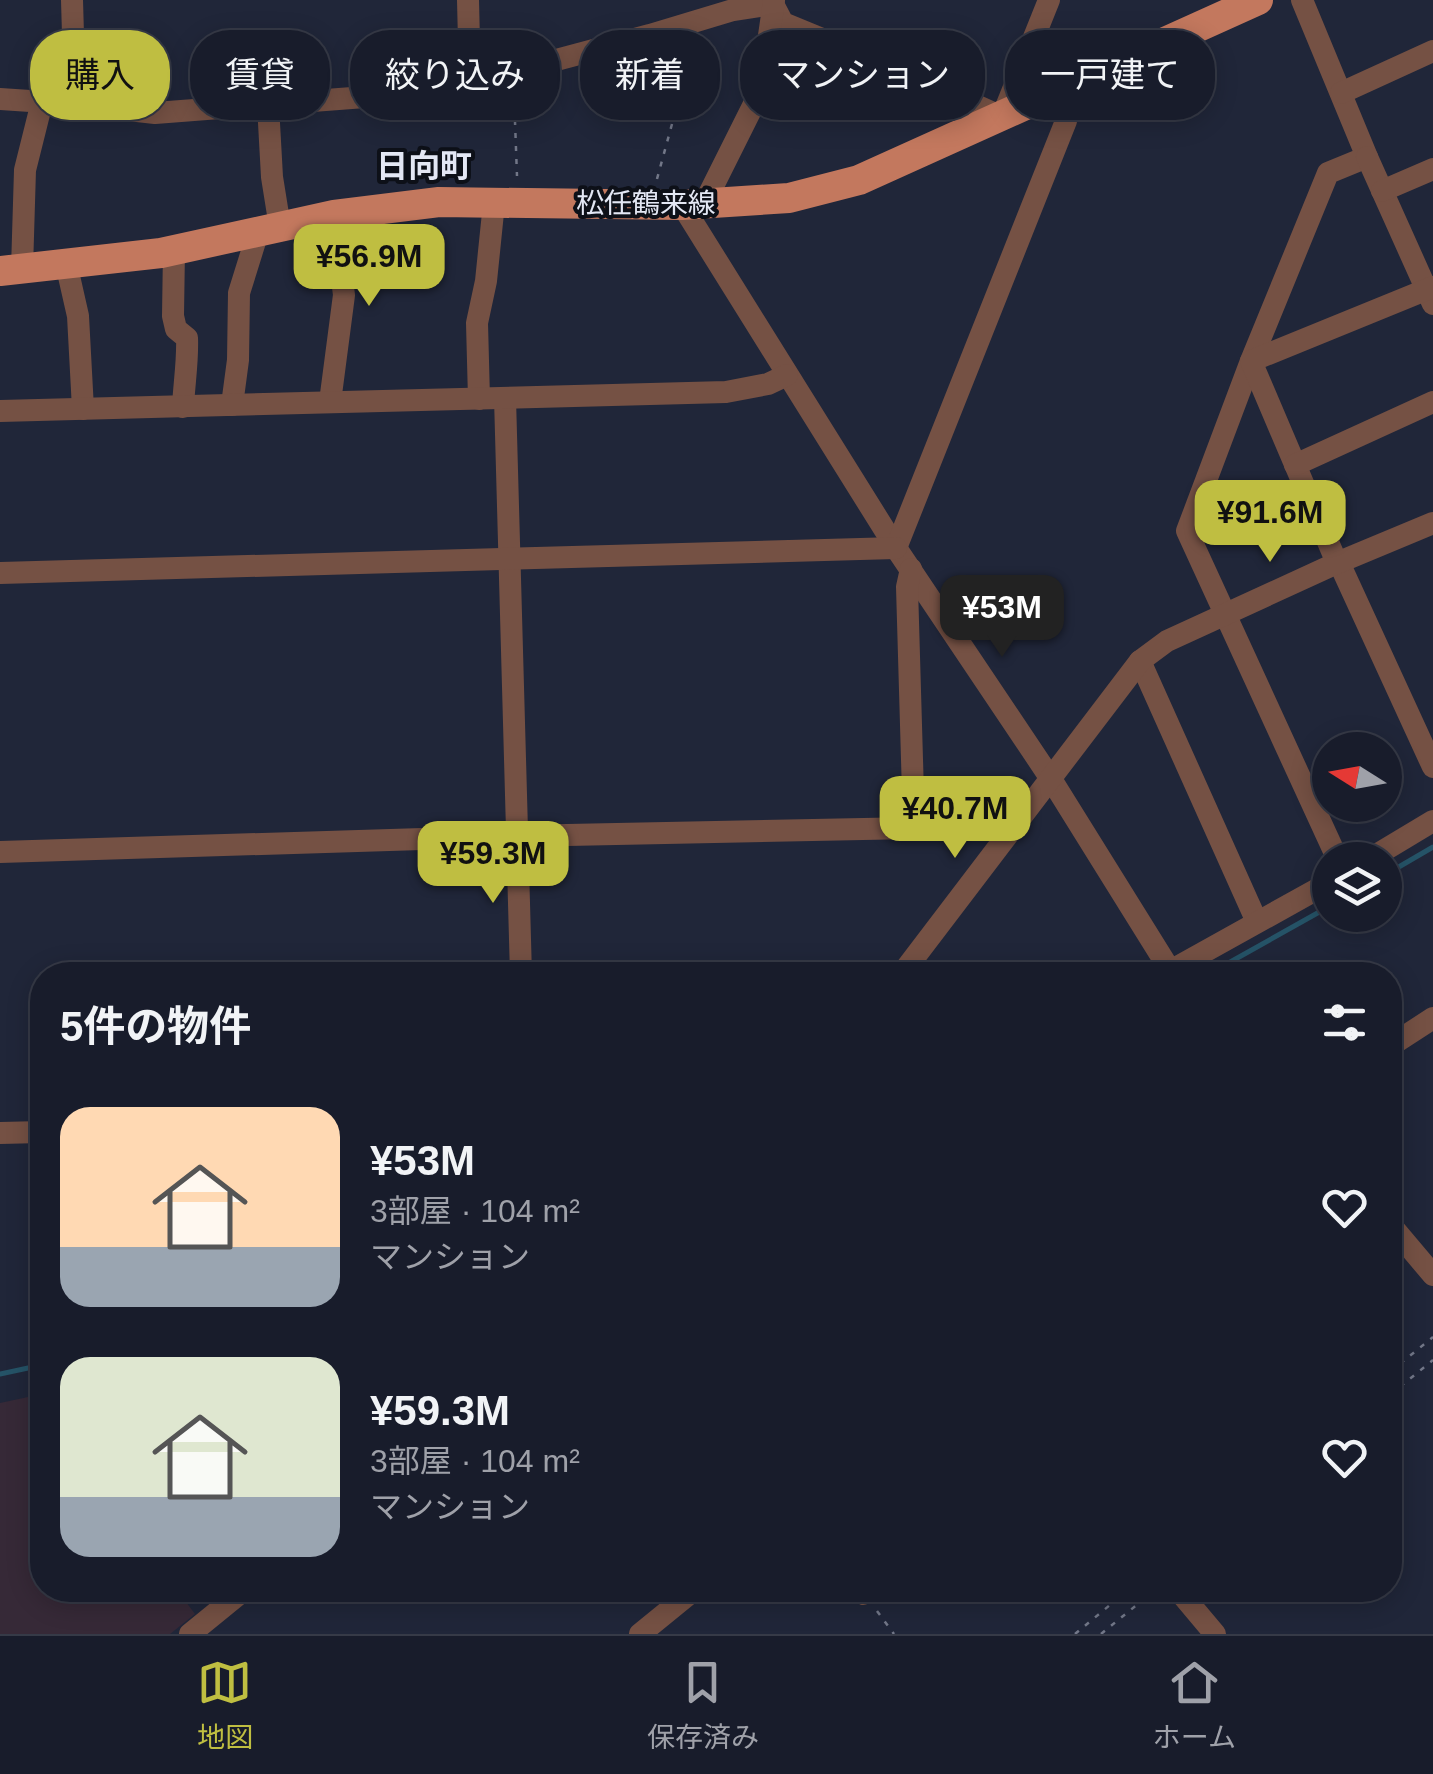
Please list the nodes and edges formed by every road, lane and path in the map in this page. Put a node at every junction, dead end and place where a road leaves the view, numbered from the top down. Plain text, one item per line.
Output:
1 (72, 0) edge
2 (468, 0) edge
3 (1049, 0) edge
4 (1302, 0) edge
5 (773, 2) edge
6 (1246, 2) edge
7 (73, 30) edge
8 (469, 30) edge
9 (667, 30) edge
10 (1187, 30) edge
11 (1433, 51) edge
12 (1342, 93) junction
13 (0, 99) edge
14 (30, 101) edge
15 (1005, 116) edge
16 (1002, 117) junction
17 (38, 120) edge
18 (269, 120) edge
19 (510, 120) edge
20 (673, 120) edge
21 (1066, 120) edge
22 (1367, 157) junction
23 (1433, 169) edge
24 (1382, 191) junction
25 (506, 203) junction
26 (650, 204) junction
27 (693, 204) junction
28 (334, 215) junction
29 (269, 230) junction
30 (174, 250) junction
31 (66, 264) junction
32 (11, 270) edge
33 (1431, 294) edge
34 (1251, 361) junction
35 (787, 375) junction
36 (505, 398) junction
37 (479, 399) junction
38 (330, 402) junction
39 (1433, 402) edge
40 (232, 405) junction
41 (184, 407) junction
42 (83, 410) junction
43 (0, 412) edge
44 (1295, 465) junction
45 (1432, 526) edge
46 (896, 548) junction
47 (510, 559) junction
48 (1337, 564) junction
49 (910, 569) junction
50 (0, 572) edge
51 (1225, 614) junction
52 (1140, 661) junction
53 (1433, 767) edge
54 (1050, 779) junction
55 (1433, 821) edge
56 (518, 836) junction
57 (1330, 842) edge
58 (1398, 842) edge
59 (0, 852) edge
60 (1312, 892) edge
61 (1258, 922) junction
62 (520, 962) edge
63 (911, 962) edge
64 (1165, 962) edge
65 (1191, 962) edge
66 (1433, 1018) edge
67 (1402, 1038) edge
68 (30, 1133) edge
69 (0, 1134) edge
70 (1402, 1238) edge
71 (1433, 1275) edge
72 (1433, 1337) edge
73 (1433, 1360) edge
74 (1402, 1362) edge
75 (1402, 1385) edge
76 (231, 1602) edge
77 (677, 1602) edge
78 (872, 1602) edge
79 (1114, 1602) edge
80 (1140, 1602) edge
81 (1188, 1602) edge
82 (199, 1631) edge
83 (640, 1634) edge
84 (894, 1634) edge
85 (1075, 1634) edge
86 (1101, 1634) edge
87 (1215, 1634) edge

1 - 7 street
2 - 8 street
3 - 16 street
4 - 12 street
5 - 9 street
5 - 16 street
5 - 27 street
6 - 10 main road, 松任鶴来線
11 - 12 street
12 - 22 street
13 - 14 street
15 - 16 main road, 松任鶴来線
16 - 27 main road, 松任鶴来線
17 - 32 street
18 - 29 street
19 - 25 path
20 - 26 path
21 - 46 street
22 - 24 street
22 - 34 street
23 - 24 street
24 - 33 street
25 - 26 main road, 松任鶴来線
25 - 28 main road, 松任鶴来線
25 - 37 street
26 - 27 main road, 松任鶴来線
27 - 35 street
28 - 29 main road, 松任鶴来線
28 - 38 street
29 - 30 main road, 松任鶴来線
29 - 40 street
30 - 31 main road, 松任鶴来線
30 - 41 street
31 - 32 main road, 松任鶴来線
31 - 42 street
33 - 34 street
34 - 44 street
34 - 51 street
35 - 36 street
35 - 46 street
36 - 37 street
36 - 47 street
37 - 38 street
38 - 40 street
39 - 44 street
40 - 41 street
41 - 42 street
42 - 43 street
44 - 48 street
45 - 48 street
46 - 47 street
46 - 49 street
47 - 50 street
47 - 56 street
48 - 51 street
48 - 53 street
49 - 54 street
49 - 56 street
51 - 52 street
51 - 57 street
52 - 54 street
52 - 61 street
54 - 63 street
54 - 64 street
55 - 58 street
56 - 59 street
56 - 62 street
60 - 61 street
61 - 65 street
66 - 67 street
68 - 69 street
70 - 71 street
72 - 74 path
73 - 75 path
76 - 82 street
77 - 83 street
78 - 84 path
79 - 85 path
80 - 86 path
81 - 87 street

